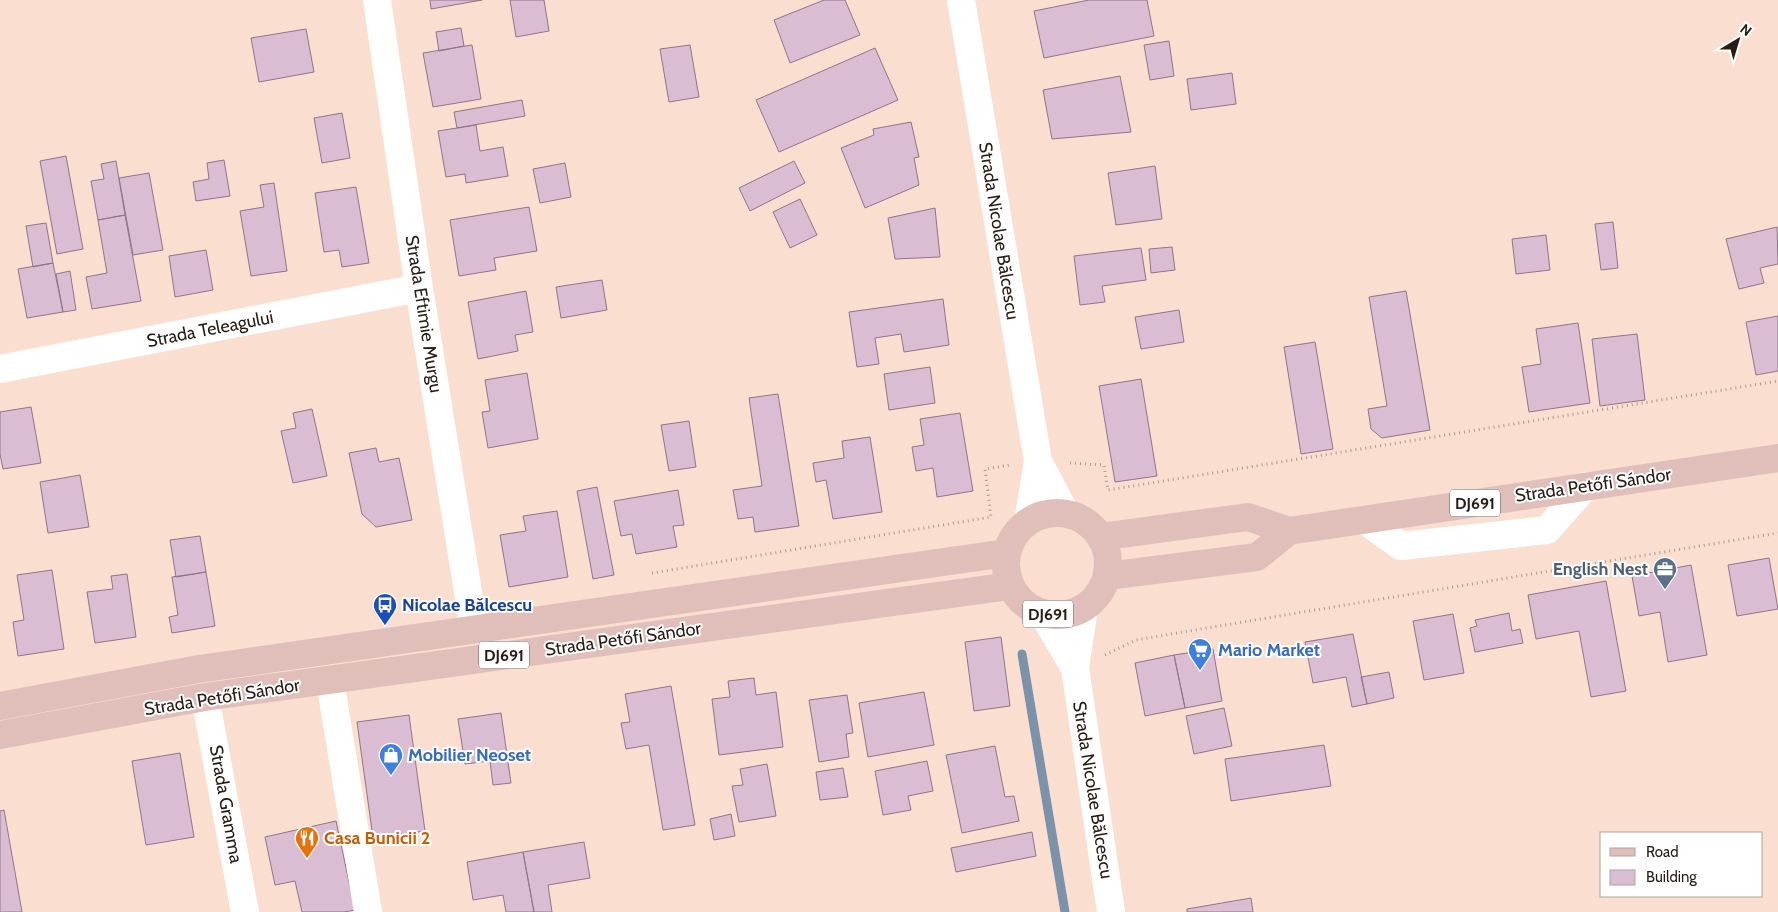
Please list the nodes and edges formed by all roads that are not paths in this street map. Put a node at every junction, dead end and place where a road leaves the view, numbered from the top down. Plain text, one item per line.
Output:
1 (377, 0) edge
2 (961, 0) edge
3 (419, 288) junction
4 (0, 369) edge
5 (1778, 458) edge
6 (1038, 461) junction
7 (1586, 486) junction
8 (1066, 514) junction
9 (1364, 520) junction
10 (1028, 522) junction
11 (1290, 531) junction
12 (1100, 537) junction
13 (1006, 553) junction
14 (1107, 576) junction
15 (1010, 586) junction
16 (1084, 608) junction
17 (1043, 614) junction
18 (474, 628) junction
19 (1075, 668) junction
20 (330, 681) junction
21 (205, 697) junction
22 (0, 706) edge
23 (0, 735) edge
24 (245, 912) edge
25 (368, 912) edge
26 (1111, 912) edge

1 - 3 street, Strada Eftimie Murgu
2 - 6 street, Strada Nicolae Bălcescu
3 - 4 street, Strada Teleagului
3 - 18 street, Strada Eftimie Murgu
5 - 7 main road, Strada Petőfi Sándor / DJ691
6 - 8 street, Strada Nicolae Bălcescu
6 - 10 street, Strada Nicolae Bălcescu
7 - 9 main road, Strada Petőfi Sándor / DJ691
7 - 9 street
8 - 10 main road
8 - 12 main road
9 - 11 main road, Strada Petőfi Sándor / DJ691
10 - 13 main road
11 - 12 main road, Strada Petőfi Sándor / DJ691
11 - 14 main road, Strada Petőfi Sándor / DJ691
12 - 14 main road
13 - 15 main road, DJ691
13 - 18 main road, Strada Petőfi Sándor / DJ691
14 - 16 main road, DJ691
15 - 17 main road, DJ691
15 - 20 main road, Strada Petőfi Sándor / DJ691
16 - 17 main road, DJ691
16 - 19 street, Strada Nicolae Bălcescu
17 - 19 street, Strada Nicolae Bălcescu
18 - 22 main road, Strada Petőfi Sándor / DJ691
19 - 26 street, Strada Nicolae Bălcescu
20 - 21 main road, Strada Petőfi Sándor / DJ691
20 - 25 street
21 - 23 main road, Strada Petőfi Sándor / DJ691
21 - 24 street, Strada Gramma

